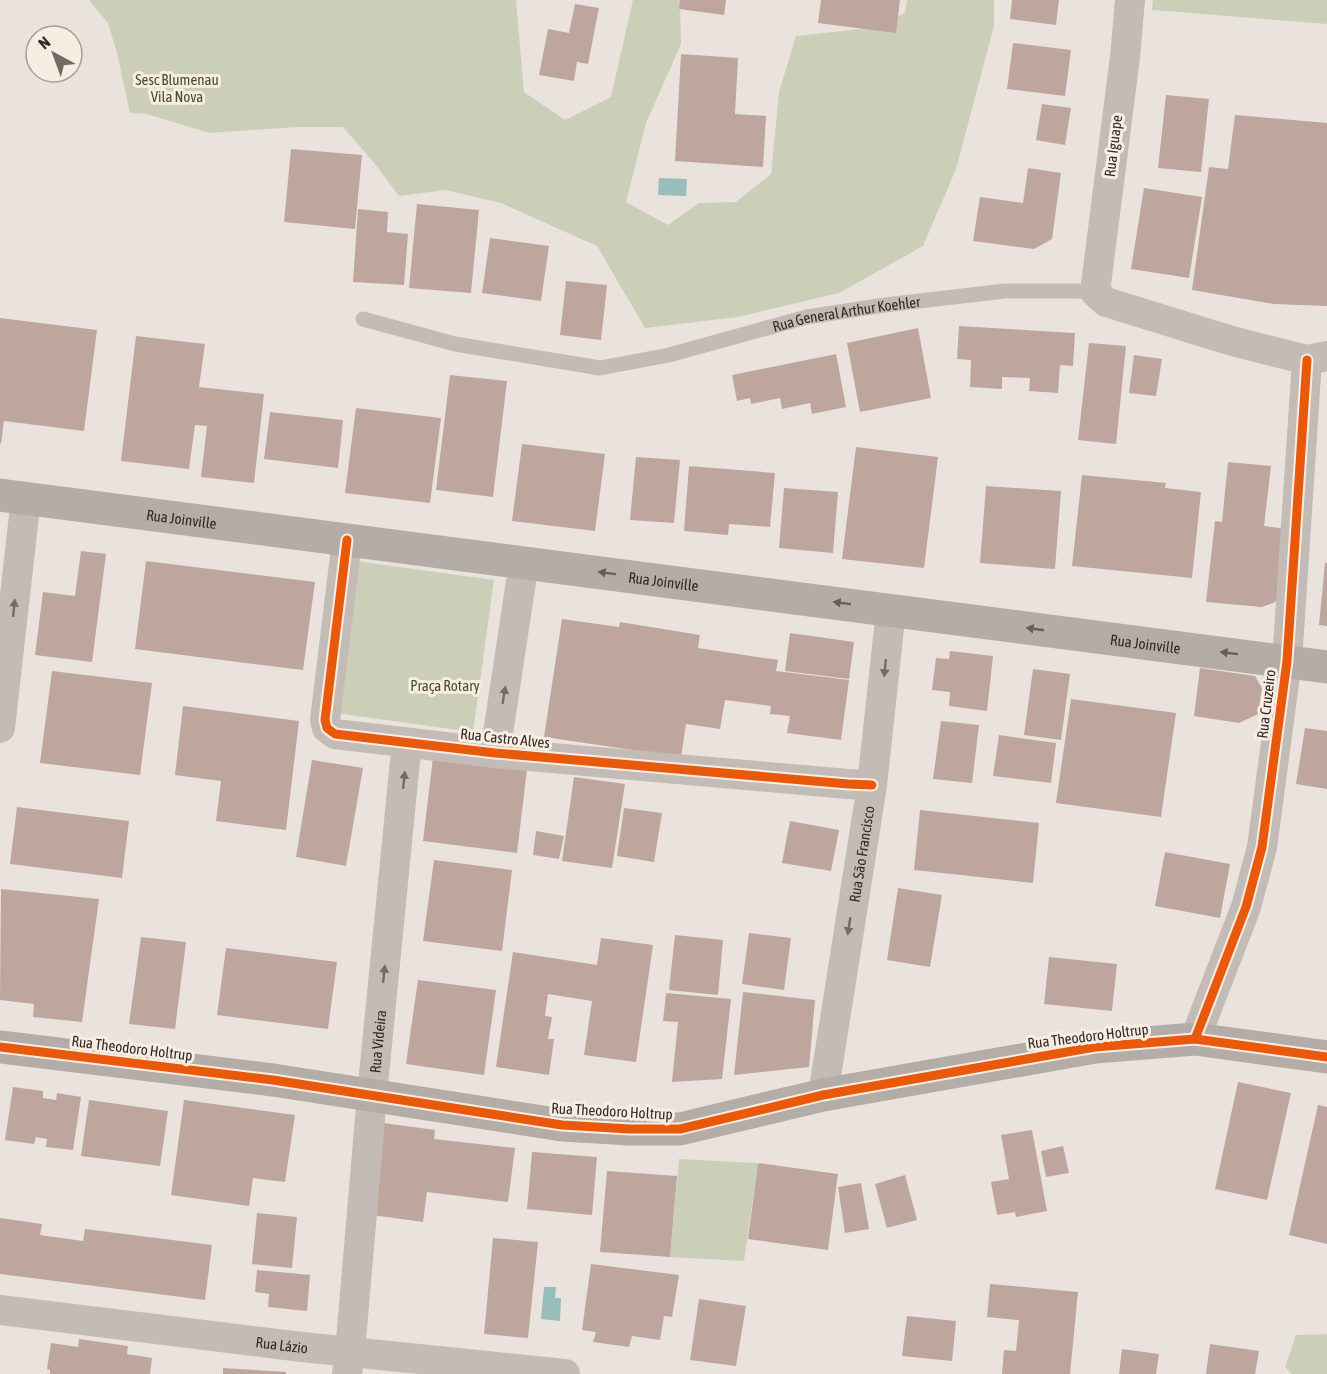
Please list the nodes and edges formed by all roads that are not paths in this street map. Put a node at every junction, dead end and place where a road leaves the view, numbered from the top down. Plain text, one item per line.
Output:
1 (1130, 0) edge
2 (1095, 292) junction
3 (363, 319) dead end
4 (1317, 358) edge
5 (13, 496) edge
6 (347, 540) junction
7 (524, 562) junction
8 (891, 609) junction
9 (1287, 661) junction
10 (1327, 667) edge
11 (0, 728) edge
12 (409, 743) junction
13 (495, 753) junction
14 (872, 785) junction
15 (1195, 1040) junction
16 (0, 1047) edge
17 (1327, 1058) edge
18 (372, 1095) junction
19 (823, 1095) junction
20 (0, 1310) edge
21 (349, 1363) edge
22 (565, 1374) edge

1 - 2 street, Rua Iguape
2 - 3 lane, Rua General Arthur Koehler
2 - 4 street, Rua General Arthur Koehler
4 - 9 street, Rua Cruzeiro
5 - 6 main road, Rua Joinville
11 -> 5 street
6 - 7 main road, Rua Joinville
6 - 12 street, Rua Castro Alves
8 -> 7 main road, Rua Joinville
13 -> 7 street
9 -> 8 main road, Rua Joinville
8 -> 14 street, Rua São Francisco
9 - 10 main road, Rua Joinville
9 - 15 street, Rua Cruzeiro
12 - 13 street, Rua Castro Alves
18 -> 12 street, Rua Videira
13 - 14 street, Rua Castro Alves
14 -> 19 street, Rua São Francisco
15 - 17 main road, Rua Theodoro Holtrup
15 - 19 main road, Rua Theodoro Holtrup
16 - 18 main road, Rua Theodoro Holtrup
18 - 19 main road, Rua Theodoro Holtrup
18 - 21 street, Rua Videira
20 - 21 street, Rua Lázio
21 - 22 street, Rua Lázio

